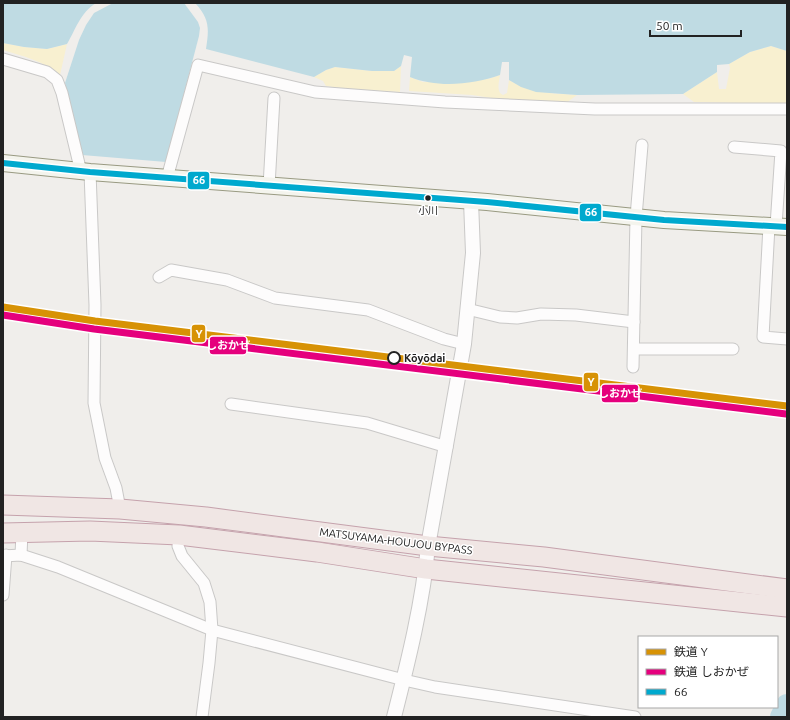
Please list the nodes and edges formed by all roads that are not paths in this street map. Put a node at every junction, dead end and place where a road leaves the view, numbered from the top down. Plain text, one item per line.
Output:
1 (3, 59) edge
2 (274, 98) dead end
3 (787, 109) edge
4 (642, 145) dead end
5 (734, 147) dead end
6 (784, 151) edge
7 (3, 163) edge
8 (86, 172) junction
9 (167, 178) junction
10 (269, 186) junction
11 (471, 201) junction
12 (636, 217) junction
13 (777, 226) edge
14 (159, 277) dead end
15 (467, 309) junction
16 (634, 322) junction
17 (787, 339) edge
18 (464, 344) junction
19 (634, 349) junction
20 (733, 350) dead end
21 (633, 367) dead end
22 (231, 404) dead end
23 (447, 447) junction
24 (3, 505) edge
25 (120, 509) junction
26 (12, 532) edge
27 (179, 535) junction
28 (428, 546) junction
29 (4, 555) edge
30 (20, 555) junction
31 (426, 569) junction
32 (787, 589) edge
33 (3, 595) edge
34 (787, 607) edge
35 (212, 630) junction
36 (404, 680) junction
37 (614, 715) edge
38 (202, 717) edge
39 (394, 717) edge
40 (636, 717) edge

1 - 8 street
2 - 10 street
3 - 9 street
4 - 12 street
5 - 6 street
6 - 13 street
7 - 8 main road
8 - 9 main road
8 - 25 street
9 - 10 main road
10 - 11 main road
11 - 12 main road
11 - 15 street
12 - 13 main road
12 - 16 street
13 - 17 street
14 - 18 street
15 - 16 street
15 - 18 street
16 - 19 street
18 - 23 street
19 - 20 street
19 - 21 street
22 - 23 street
23 - 28 street
24 - 25 highway, MATSUYAMA-HOUJOU BYPASS
25 - 28 highway, MATSUYAMA-HOUJOU BYPASS
26 - 27 highway, MATSUYAMA-HOUJOU BYPASS
26 - 30 street
27 - 31 highway, MATSUYAMA-HOUJOU BYPASS
27 - 35 street
28 - 31 street
28 - 32 highway, MATSUYAMA-HOUJOU BYPASS
29 - 30 street
29 - 33 street
30 - 35 street
31 - 34 highway, MATSUYAMA-HOUJOU BYPASS
31 - 36 street
35 - 36 street
35 - 38 street
36 - 37 street
36 - 39 street
37 - 40 street

